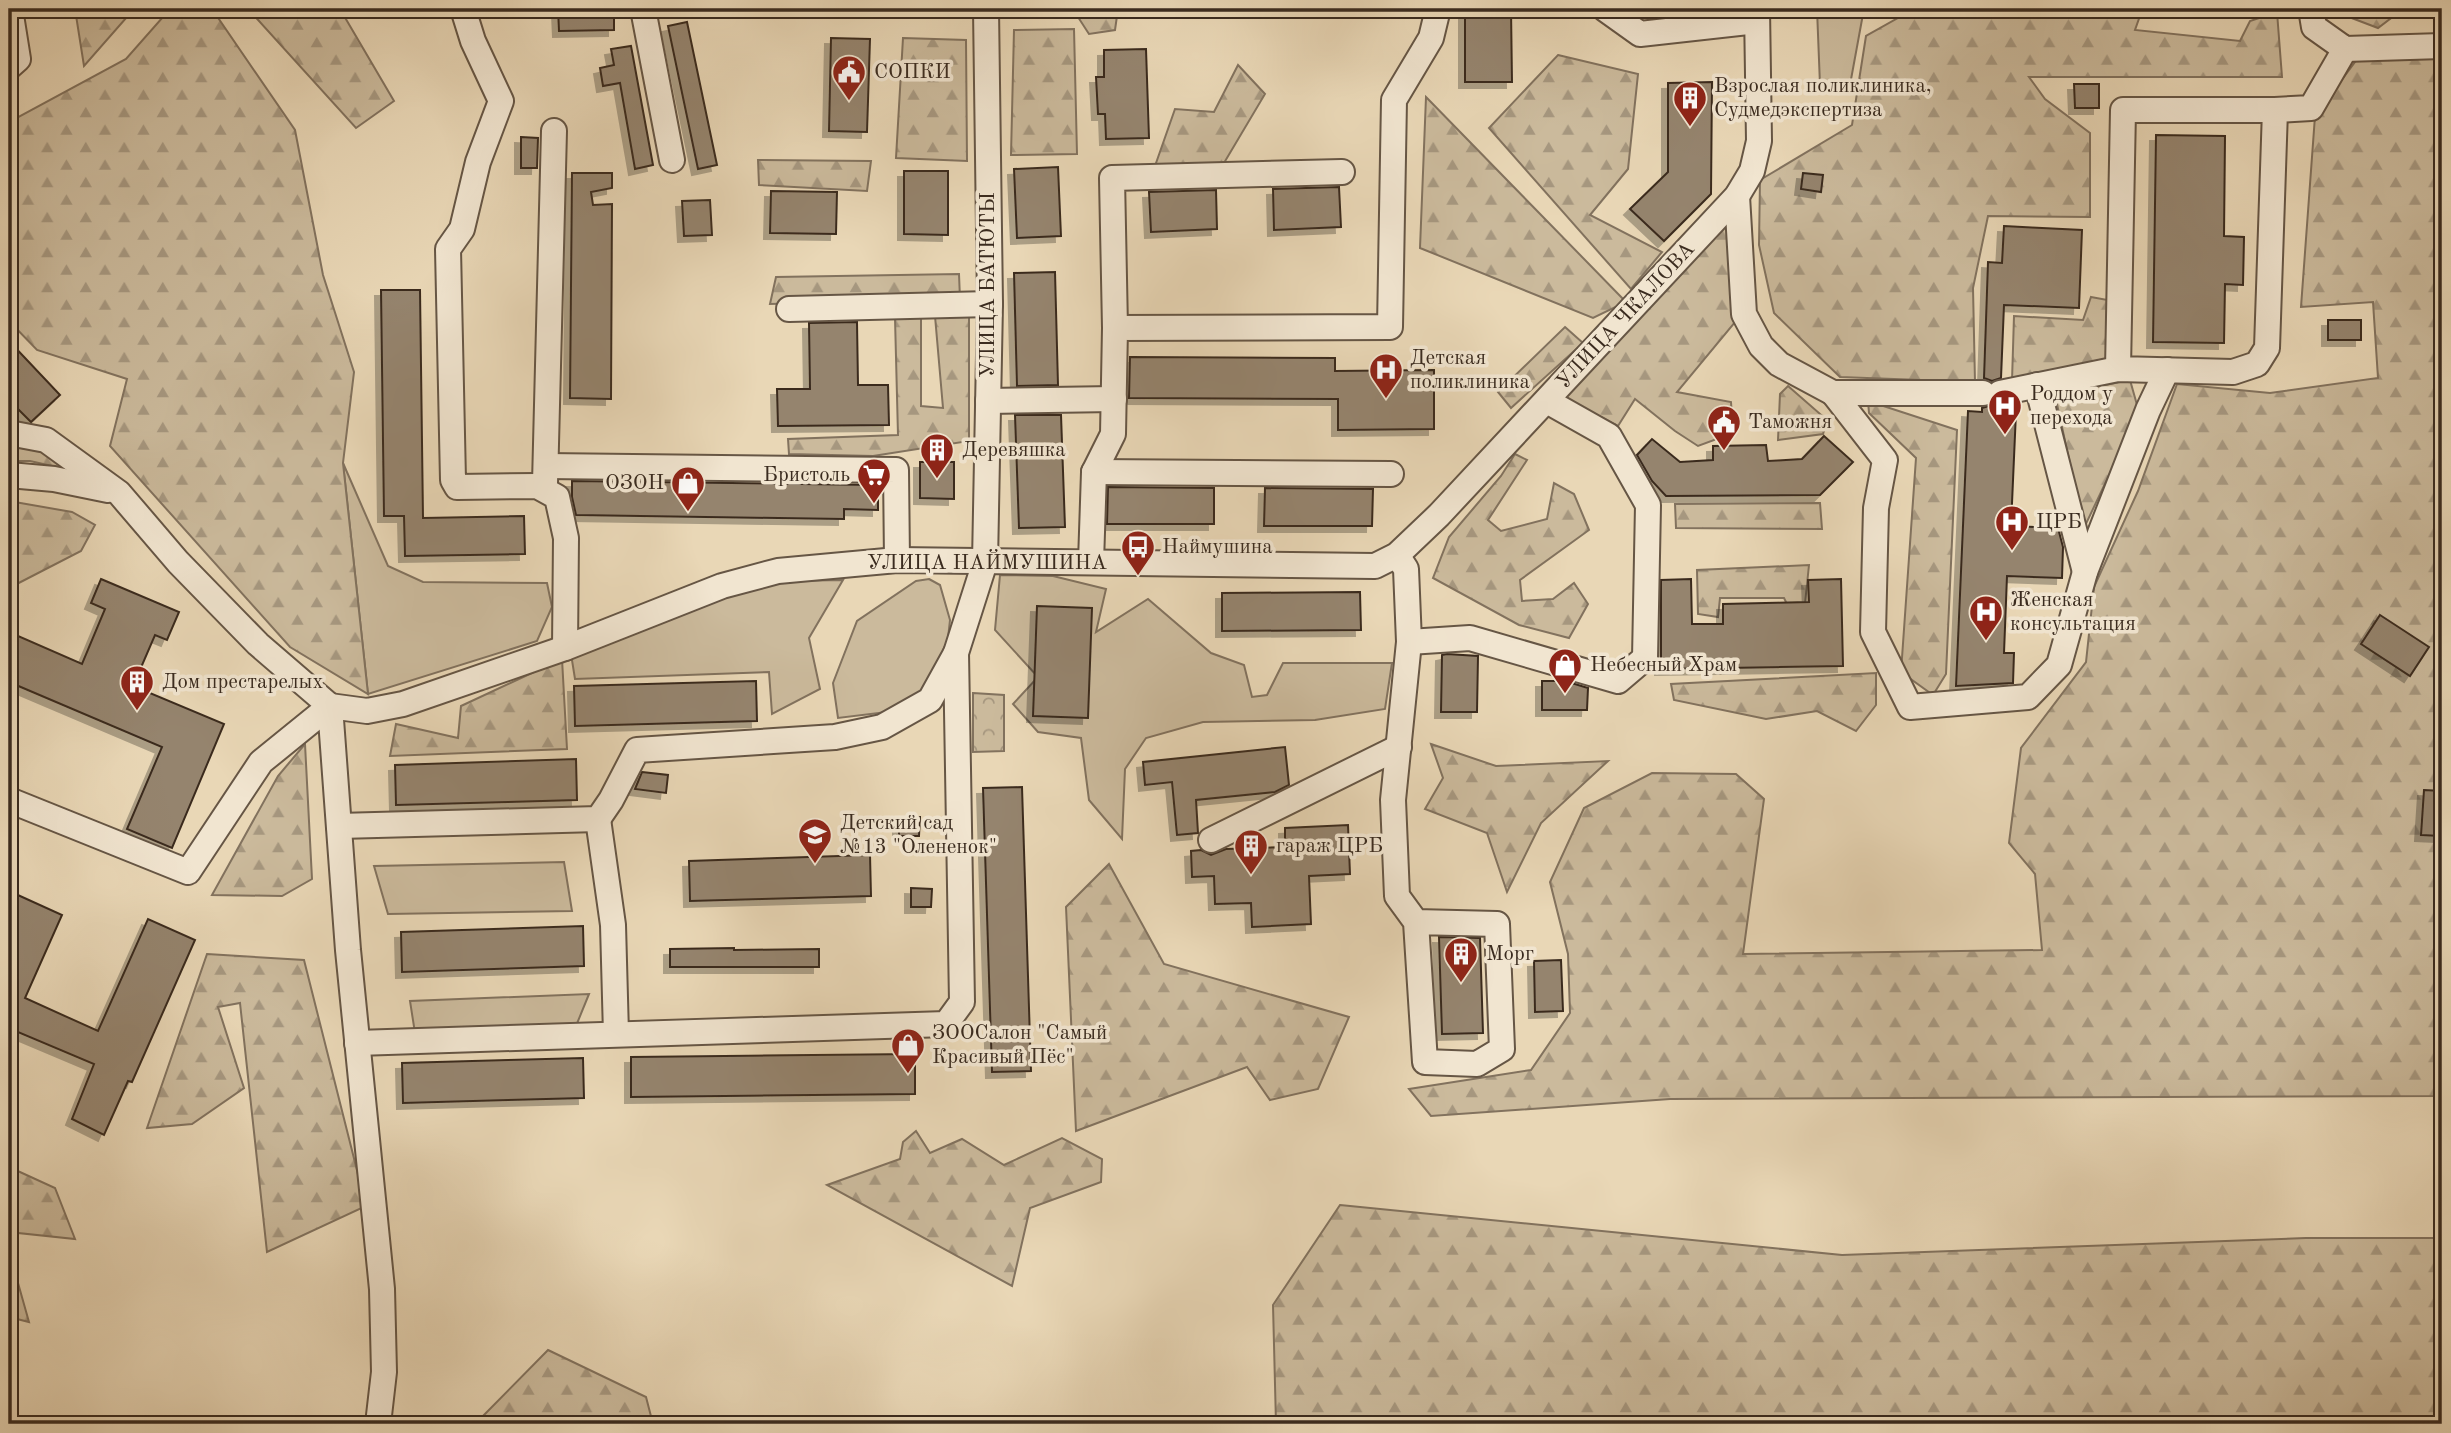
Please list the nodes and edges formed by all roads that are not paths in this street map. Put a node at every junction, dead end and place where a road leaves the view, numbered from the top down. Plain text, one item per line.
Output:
1 (10, 9) edge
2 (463, 9) edge
3 (643, 9) edge
4 (986, 9) edge
5 (1438, 9) edge
6 (1605, 9) edge
7 (2311, 9) edge
8 (1757, 15) edge
9 (2442, 46) edge
10 (2345, 49) junction
11 (9, 67) edge
12 (2275, 110) junction
13 (554, 131) dead end
14 (672, 160) dead end
15 (1342, 172) dead end
16 (1737, 196) junction
17 (990, 304) junction
18 (789, 309) dead end
19 (1115, 328) junction
20 (2118, 369) junction
21 (2167, 370) junction
22 (2037, 385) junction
23 (1833, 393) junction
24 (1114, 399) junction
25 (988, 401) junction
26 (1547, 401) junction
27 (9, 433) edge
28 (1094, 472) junction
29 (1391, 474) dead end
30 (9, 475) edge
31 (545, 478) junction
32 (119, 492) junction
33 (897, 560) junction
34 (1386, 560) junction
35 (985, 562) junction
36 (1091, 562) junction
37 (2085, 572) junction
38 (1409, 642) junction
39 (565, 648) junction
40 (956, 653) junction
41 (330, 706) junction
42 (1399, 747) junction
43 (9, 800) edge
44 (598, 819) junction
45 (340, 826) junction
46 (1211, 840) dead end
47 (1416, 922) junction
48 (616, 1034) junction
49 (357, 1043) junction
50 (378, 1424) edge

1 - 11 street
2 - 31 street
3 - 14 street
4 - 17 street, УЛИЦА БАТЮТЫ
5 - 19 street
6 - 8 street
7 - 10 street
8 - 16 street, УЛИЦА ЧКАЛОВА
9 - 10 street
10 - 12 street
12 - 20 street
12 - 21 street
13 - 31 street
15 - 19 street
16 - 23 street
16 - 26 street, УЛИЦА ЧКАЛОВА
17 - 18 street
17 - 25 street, УЛИЦА БАТЮТЫ
19 - 24 street
20 - 21 street
20 - 22 street
21 - 37 street
22 - 23 street
22 - 37 street
23 - 37 street
24 - 25 street
24 - 28 street
25 - 35 street, УЛИЦА БАТЮТЫ
26 - 34 street, УЛИЦА ЧКАЛОВА
26 - 38 street
27 - 32 street
28 - 29 street
28 - 36 street
30 - 32 street
31 - 33 street
31 - 39 street
32 - 41 street
33 - 35 street, УЛИЦА НАЙМУШИНА
33 - 39 street, УЛИЦА НАЙМУШИНА
34 - 36 street, УЛИЦА НАЙМУШИНА
34 - 38 street
35 - 36 street, УЛИЦА НАЙМУШИНА
35 - 40 street, УЛИЦА БАТЮТЫ
38 - 42 street
39 - 41 street, УЛИЦА НАЙМУШИНА
40 - 44 street
40 - 48 street
41 - 43 street
41 - 45 street
42 - 46 street
42 - 47 street
44 - 45 street
44 - 48 street
45 - 49 street
47 - 47 street
48 - 49 street
49 - 50 street

